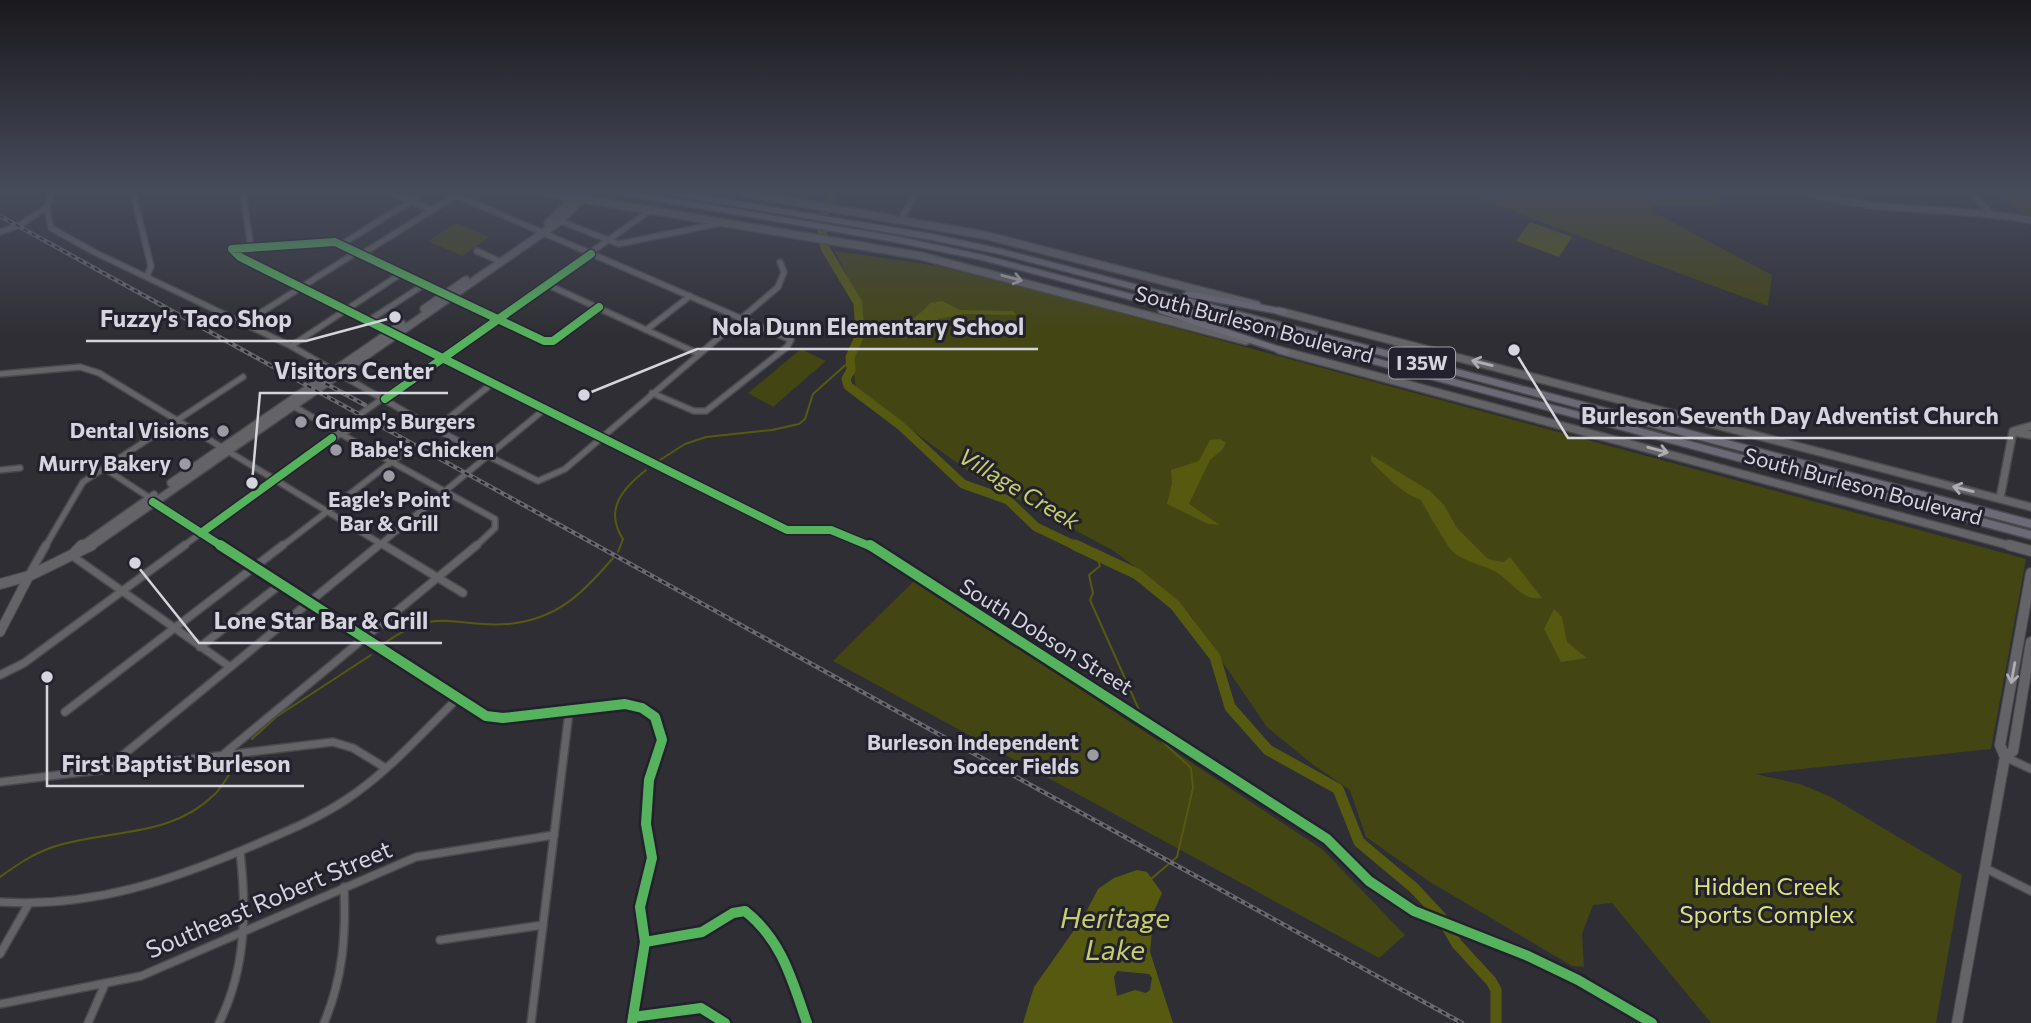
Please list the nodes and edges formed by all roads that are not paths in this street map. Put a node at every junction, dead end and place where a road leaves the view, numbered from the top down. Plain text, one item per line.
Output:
1 (76, 241) edge
2 (145, 241) edge
3 (250, 241) edge
4 (347, 241) edge
5 (381, 241) edge
6 (527, 241) edge
7 (561, 241) edge
8 (608, 241) joint
9 (641, 241) edge
10 (829, 241) edge
11 (910, 241) edge
12 (938, 241) edge
13 (1006, 241) edge
14 (342, 244) junction
15 (251, 248) junction
16 (477, 251) dead end
17 (360, 253) junction
18 (592, 254) junction
19 (498, 261) junction
20 (780, 262) dead end
21 (1065, 269) junction
22 (402, 273) junction
23 (147, 276) junction
24 (1056, 276) junction
25 (425, 284) junction
26 (546, 284) junction
27 (301, 287) junction
28 (449, 295) junction
29 (690, 296) junction
30 (599, 307) junction
31 (346, 309) junction
32 (1284, 312) junction
33 (498, 318) junction
34 (741, 318) junction
35 (369, 321) junction
36 (243, 324) junction
37 (646, 330) junction
38 (392, 334) junction
39 (291, 346) junction
40 (1286, 352) junction
41 (699, 354) junction
42 (442, 358) junction
43 (336, 372) junction
44 (0, 374) edge
45 (243, 377) dead end
46 (494, 382) junction
47 (652, 393) junction
48 (385, 399) junction
49 (291, 404) junction
50 (546, 408) junction
51 (176, 421) junction
52 (435, 429) junction
53 (2031, 430) edge
54 (337, 434) junction
55 (600, 437) junction
56 (224, 450) junction
57 (404, 453) dead end
58 (488, 455) junction
59 (393, 461) junction
60 (20, 468) dead end
61 (104, 468) junction
62 (0, 470) edge
63 (275, 480) junction
64 (445, 491) junction
65 (2000, 498) junction
66 (150, 500) junction
67 (2031, 507) edge
68 (327, 511) junction
69 (2031, 524) edge
70 (201, 533) junction
71 (2031, 535) edge
72 (382, 544) junction
73 (2031, 551) edge
74 (73, 554) junction
75 (254, 568) junction
76 (2031, 573) edge
77 (29, 576) junction
78 (438, 578) junction
79 (0, 584) edge
80 (281, 584) junction
81 (121, 592) junction
82 (463, 593) dead end
83 (309, 603) junction
84 (2027, 622) edge
85 (174, 629) junction
86 (0, 632) edge
87 (365, 639) junction
88 (2031, 642) edge
89 (200, 647) junction
90 (2029, 663) edge
91 (230, 667) junction
92 (0, 675) edge
93 (457, 699) junction
94 (65, 712) dead end
95 (569, 712) junction
96 (225, 754) junction
97 (2005, 757) junction
98 (384, 767) junction
99 (106, 769) junction
100 (2031, 769) edge
101 (0, 782) edge
102 (554, 835) junction
103 (240, 852) junction
104 (1985, 867) junction
105 (344, 887) junction
106 (2031, 891) edge
107 (0, 902) edge
108 (28, 905) junction
109 (543, 925) junction
110 (242, 934) junction
111 (440, 940) dead end
112 (0, 954) edge
113 (105, 984) junction
114 (0, 1004) edge
115 (633, 1020) edge
116 (88, 1023) edge
117 (219, 1023) edge
118 (324, 1023) edge
119 (531, 1023) edge
120 (725, 1023) edge
121 (1652, 1023) edge
122 (1957, 1023) edge

1 - 23 street
2 - 23 street
3 - 15 street
4 - 14 street
5 - 17 street
6 - 19 main road
7 - 18 street
8 - 9 street
8 - 18 street
10 -> 40 main road, South Burleson Boulevard
11 - 24 highway, I 35W
12 - 21 highway, I 35W
13 - 32 main road, South Burleson Boulevard
14 - 15 street
14 - 17 street
15 - 27 street
16 - 19 street
17 - 22 street
17 - 27 street
18 - 26 street
18 - 29 street
19 - 28 main road
20 - 34 street
21 - 32 highway
21 - 69 highway, I 35W
22 - 25 street
22 - 31 street
23 - 36 street
24 - 40 highway
24 - 71 highway, I 35W
25 - 28 street
25 - 35 street
26 - 30 street
26 - 33 street
27 - 31 street
27 - 36 street
28 - 33 street
28 - 38 main road
29 - 34 street
29 - 37 street
30 - 33 street
30 - 37 street
31 - 35 street
31 - 39 street
65 -> 32 main road, South Burleson Boulevard
33 - 42 street
34 - 41 street
34 - 47 street
35 - 38 street
36 - 39 street
37 - 41 street
38 - 42 street, South Dobson Street
38 - 43 main road
39 - 43 street
40 -> 73 main road, South Burleson Boulevard
41 - 47 street
42 - 46 street, South Dobson Street
42 - 48 street
43 - 48 street
43 - 49 main road
43 - 49 main road
44 - 51 street
45 - 51 street
46 - 50 street, South Dobson Street
46 - 52 street
47 - 55 street
48 - 52 street
48 - 54 street
49 - 54 street
49 - 56 main road
50 - 55 street, South Dobson Street
50 - 58 street
51 - 56 street
51 - 61 street
52 - 58 street
53 - 65 main road
54 - 59 street
54 - 63 street
55 - 58 street
55 - 121 street, South Dobson Street
56 - 63 street
56 - 66 main road
57 - 59 street
58 - 64 street
59 - 64 street
59 - 68 street
60 - 62 street
61 - 66 street
61 - 77 street
63 - 68 street
64 - 72 street
64 - 78 street
65 - 67 main road, South Burleson Boulevard
66 - 70 street
66 - 74 main road
68 - 72 street
68 - 75 street
70 - 75 street
70 - 81 street
72 - 78 street
72 - 83 street
74 - 77 main road
74 - 81 street
75 - 80 street
75 - 85 street
76 - 84 main road
77 - 79 main road
77 - 86 street
78 - 82 street
78 - 87 street
80 - 83 street
80 - 89 street
81 - 85 street
81 - 92 street
83 - 87 street
83 - 91 street
84 -> 97 main road
85 - 89 street
85 - 94 street
87 - 93 street
87 - 96 street
88 - 90 main road
89 - 91 street
90 - 97 main road
91 - 99 street
93 - 95 street
93 - 98 street
95 - 102 street
95 - 115 street
96 - 98 street
96 - 99 street
97 - 100 street
97 - 104 main road
98 - 103 street
99 - 101 street
102 - 105 street, Southeast Robert Street
102 - 109 street
103 - 108 street
103 - 110 street
104 - 106 street
104 - 122 main road
105 - 110 street, Southeast Robert Street
105 - 118 street
107 - 108 street
108 - 112 street
109 - 111 street
109 - 119 street
110 - 113 street, Southeast Robert Street
110 - 117 street
113 - 114 street, Southeast Robert Street
113 - 116 street
115 - 120 street

